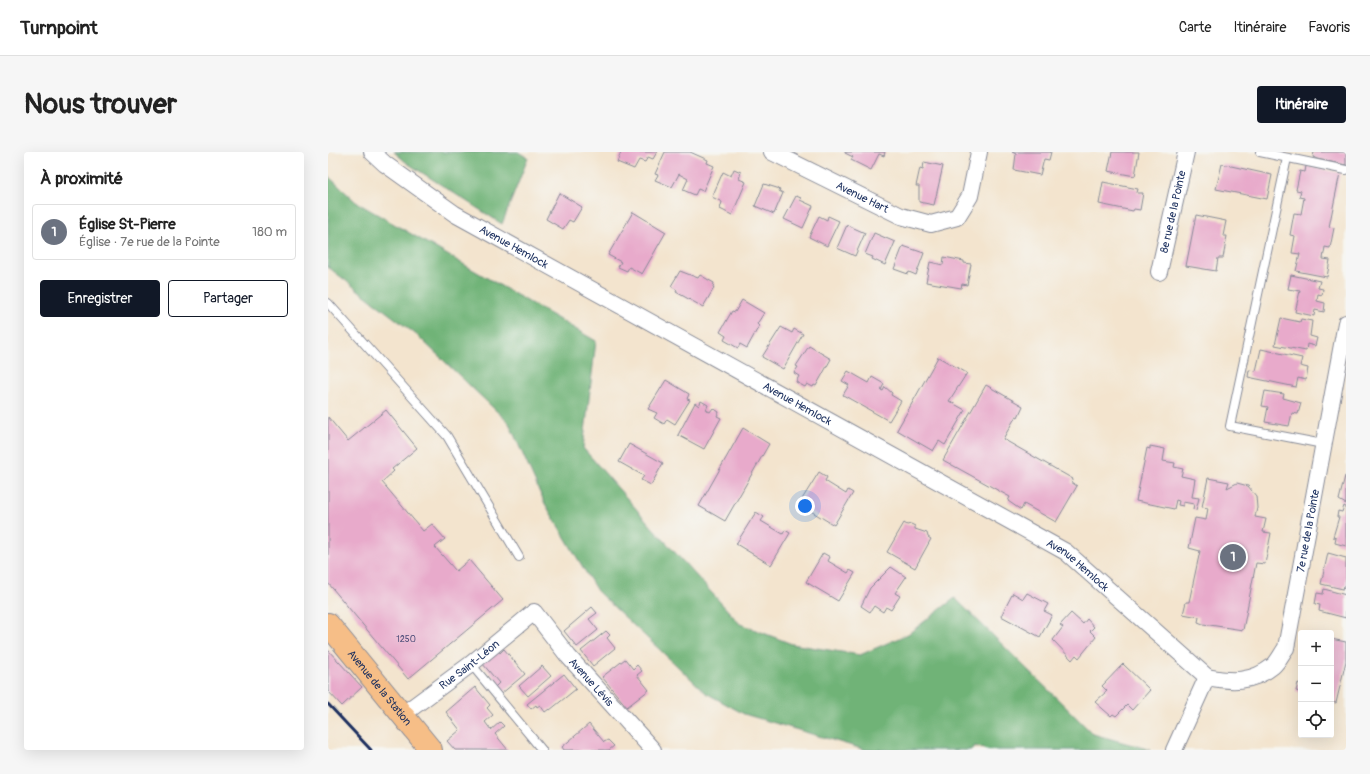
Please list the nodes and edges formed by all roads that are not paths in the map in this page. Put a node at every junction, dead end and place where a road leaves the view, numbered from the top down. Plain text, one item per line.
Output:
1 (372, 152) edge
2 (772, 152) edge
3 (979, 152) edge
4 (1186, 152) edge
5 (1260, 152) edge
6 (1287, 158) junction
7 (1346, 170) edge
8 (1159, 272) dead end
9 (328, 303) edge
10 (1346, 323) edge
11 (1323, 444) junction
12 (519, 557) dead end
13 (534, 612) joint
14 (328, 624) edge
15 (471, 664) junction
16 (1207, 677) junction
17 (402, 715) junction
18 (431, 750) edge
19 (542, 750) edge
20 (653, 750) edge
21 (1174, 750) edge

1 - 16 street, Avenue Hemlock
2 - 3 street, Avenue Hart
4 - 8 street, 8e rue de la Pointe
5 - 6 lane
6 - 7 lane
6 - 11 lane
9 - 12 lane
10 - 11 street, 7e rue de la Pointe
11 - 16 street, 7e rue de la Pointe
13 - 15 street, Rue Saint-Léon
13 - 20 street, Avenue Lévis
14 - 17 main road, Avenue de la Station
15 - 17 street, Rue Saint-Léon
15 - 19 lane
16 - 21 street
17 - 18 main road, Avenue de la Station

